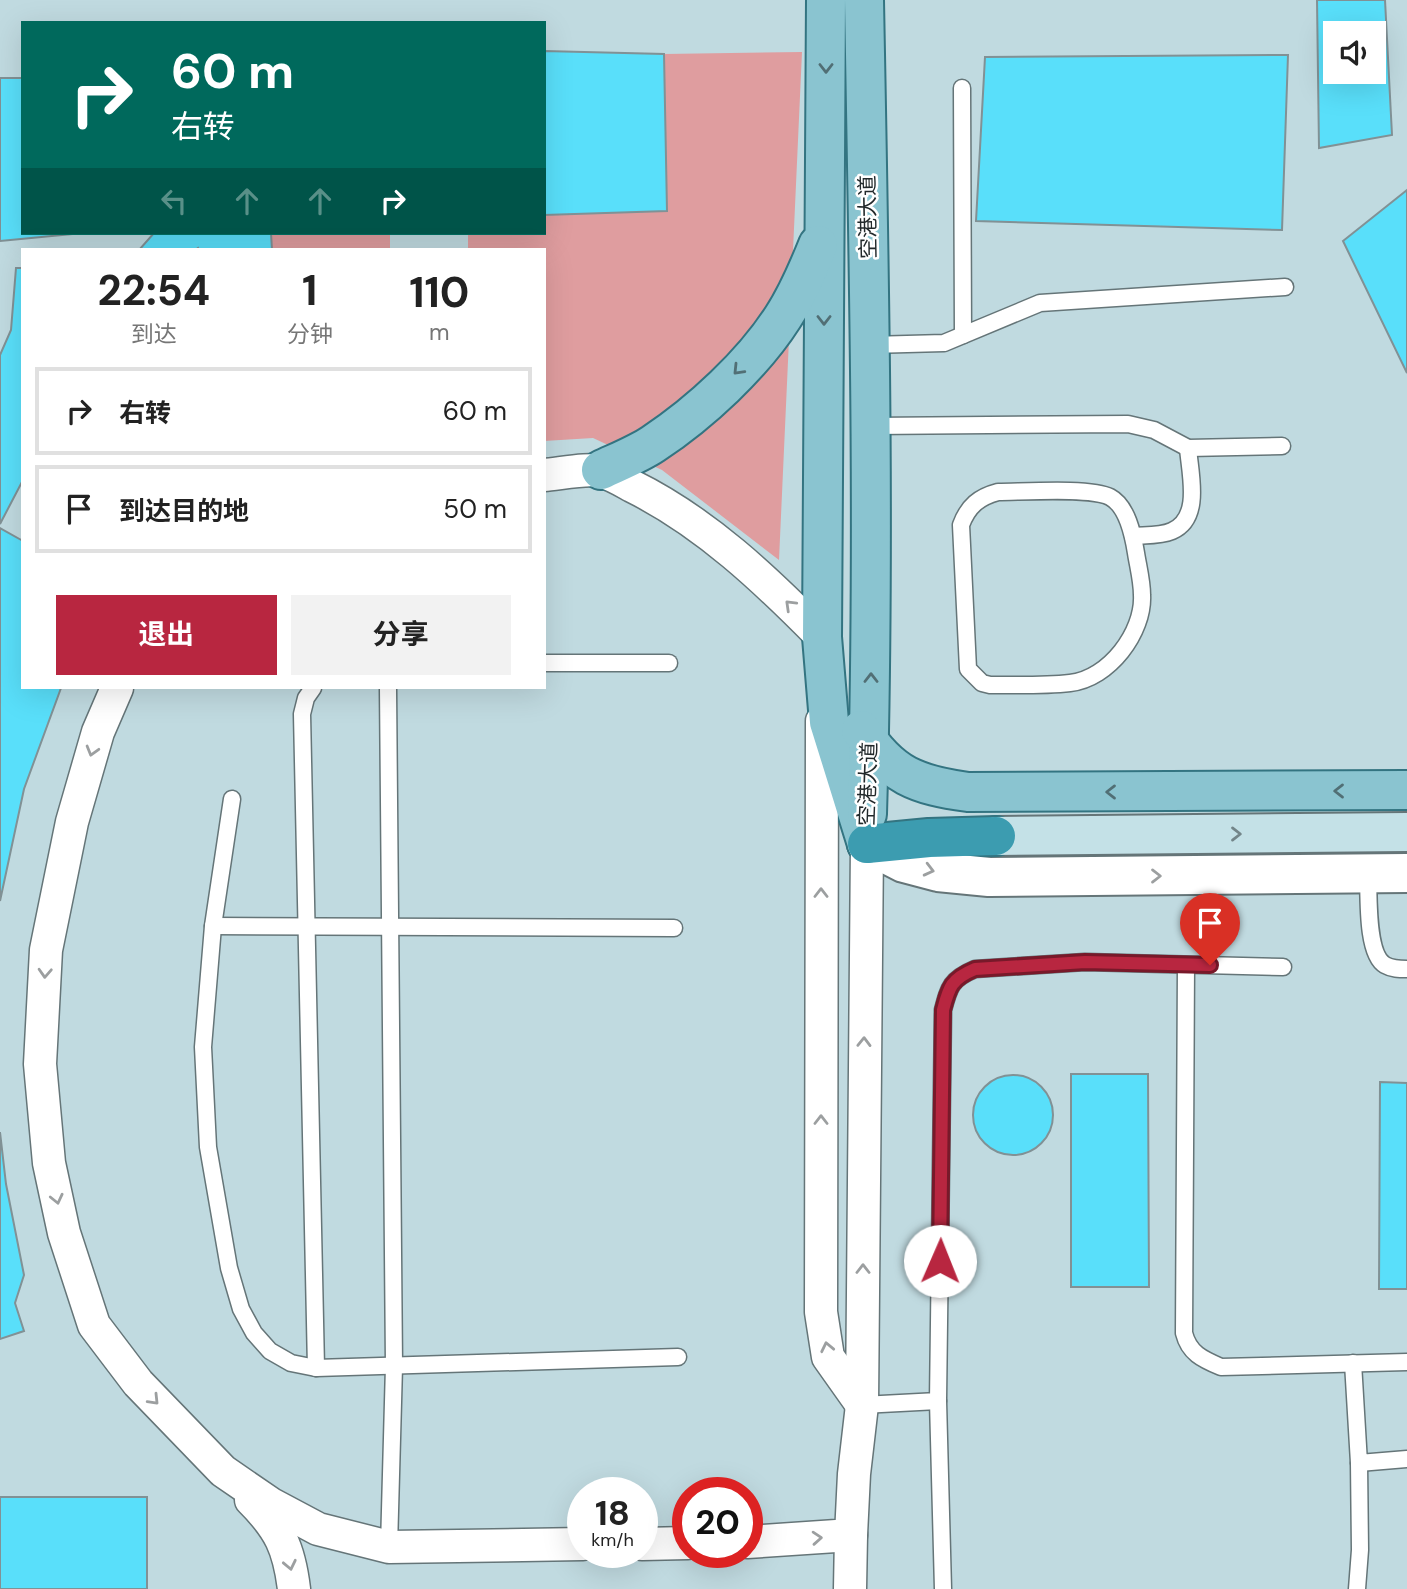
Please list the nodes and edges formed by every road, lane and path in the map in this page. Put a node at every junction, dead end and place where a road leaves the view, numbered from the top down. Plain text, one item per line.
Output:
1 (826, 0) edge
2 (864, 0) edge
3 (962, 88) dead end
4 (824, 230) junction
5 (1285, 287) dead end
6 (963, 335) junction
7 (870, 345) junction
8 (871, 426) junction
9 (1282, 446) dead end
10 (1188, 448) junction
11 (601, 470) junction
12 (546, 475) edge
13 (1133, 536) junction
14 (822, 637) junction
15 (546, 663) edge
16 (669, 663) dead end
17 (117, 689) edge
18 (312, 689) edge
19 (388, 689) edge
20 (869, 742) junction
21 (1407, 790) edge
22 (232, 799) dead end
23 (1407, 832) edge
24 (996, 836) joint
25 (867, 844) junction
26 (1407, 873) edge
27 (1368, 874) junction
28 (213, 926) junction
29 (306, 927) junction
30 (389, 927) junction
31 (674, 928) dead end
32 (1186, 965) junction
33 (1283, 967) dead end
34 (1407, 969) edge
35 (678, 1357) dead end
36 (1407, 1362) edge
37 (1353, 1363) junction
38 (394, 1366) junction
39 (316, 1368) junction
40 (939, 1401) junction
41 (862, 1405) junction
42 (1407, 1459) edge
43 (1359, 1464) junction
44 (223, 1471) junction
45 (851, 1535) junction
46 (763, 1541) edge
47 (567, 1544) edge
48 (389, 1547) junction
49 (294, 1589) edge
50 (850, 1589) edge
51 (943, 1589) edge
52 (1357, 1589) edge

1 -> 4 main road, 空港大道
2 - 7 main road, 空港大道
3 - 6 lane
4 -> 11 main road
4 -> 14 main road, 空港大道
5 - 6 lane
6 - 7 lane
7 - 8 main road, 空港大道
8 - 10 lane
20 -> 8 main road, 空港大道
9 - 10 lane
10 - 13 lane
11 - 12 street
14 -> 11 street
13 - 13 lane
14 - 20 main road
14 - 25 main road, 空港大道
41 -> 14 street
15 - 16 lane
17 -> 44 street
18 - 29 lane
19 - 30 lane
21 -> 20 main road
20 - 25 main road, 空港大道
22 - 28 lane
24 -> 23 main road
24 - 25 highway
25 -> 27 street
41 -> 25 street
26 - 27 street
27 - 34 lane
28 - 29 lane
28 - 39 lane
29 - 30 lane
29 - 39 lane
30 - 31 lane
30 - 38 lane
32 - 33 lane
32 - 37 lane
32 - 40 lane
35 - 38 lane
36 - 37 lane
37 - 43 lane
38 - 39 lane
38 - 48 lane
40 - 41 lane
40 - 51 lane
41 - 45 street
42 - 43 lane
43 - 52 lane
44 - 48 street
44 -> 49 street
46 -> 45 street
45 - 50 street
47 - 48 street

